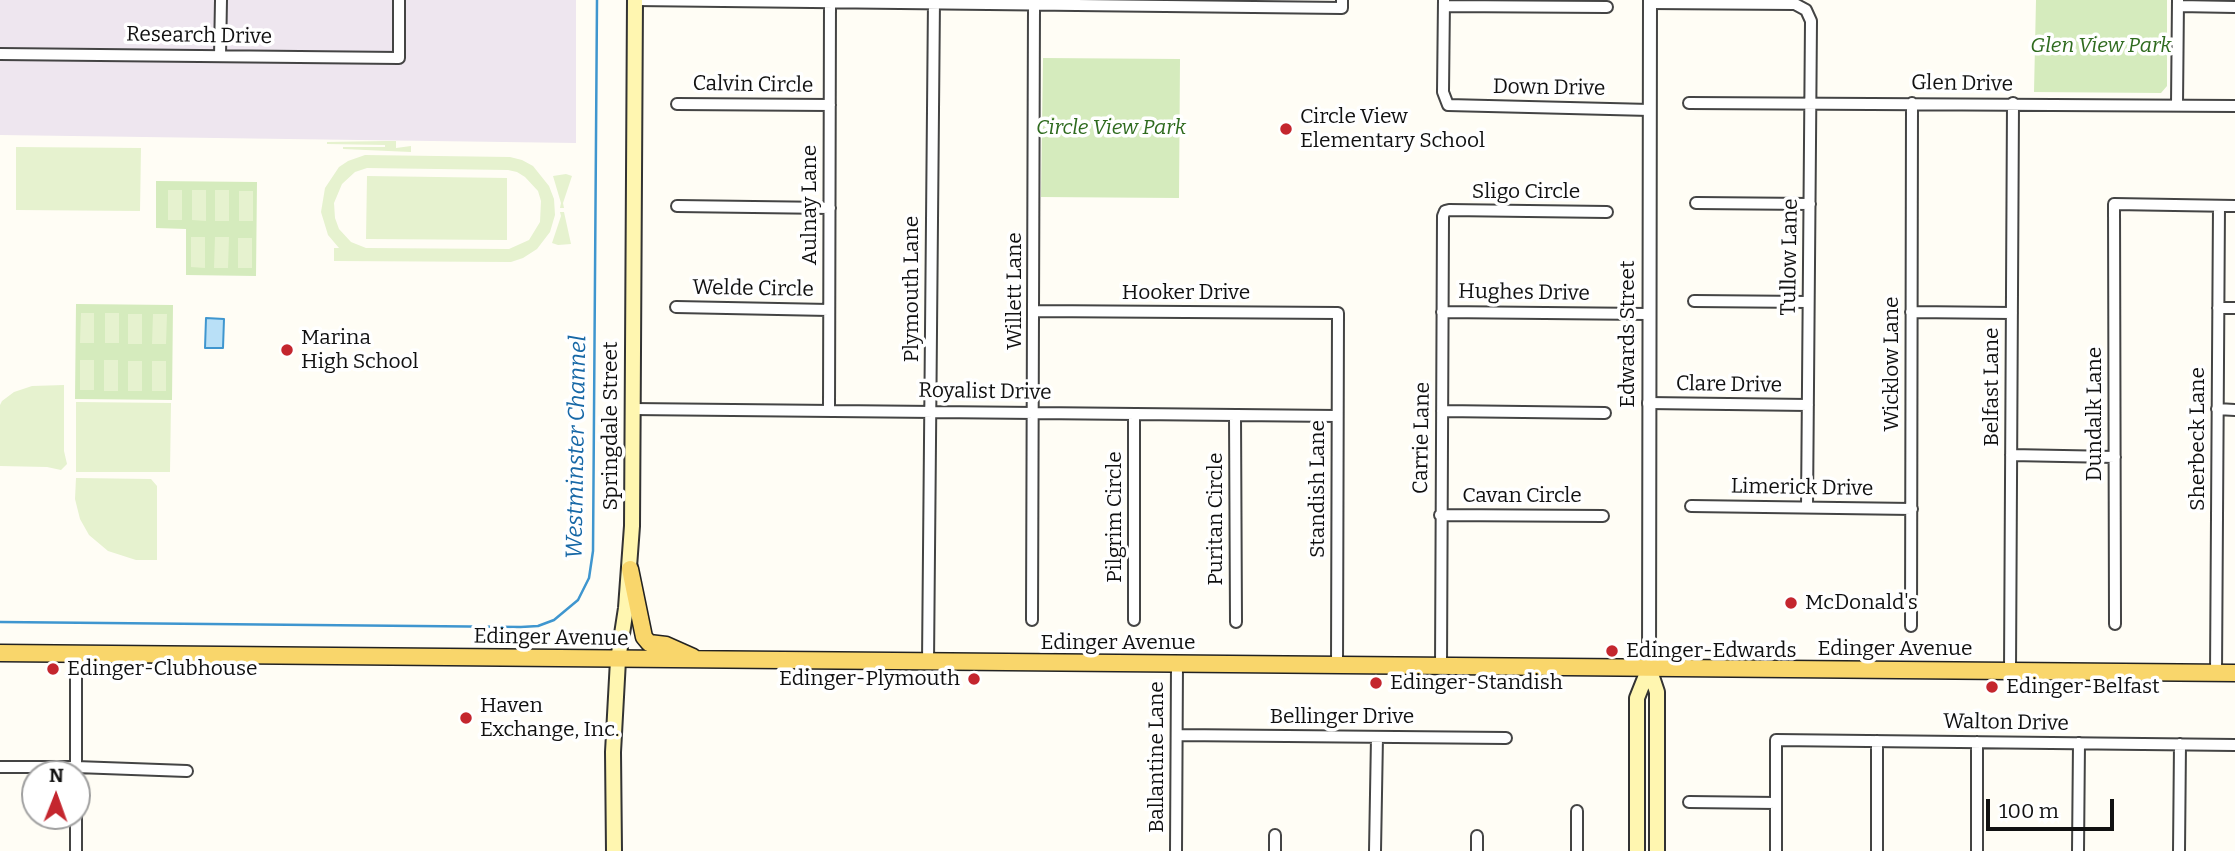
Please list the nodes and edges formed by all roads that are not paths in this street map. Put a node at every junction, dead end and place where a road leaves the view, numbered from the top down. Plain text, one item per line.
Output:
1 (221, 0) edge
2 (399, 0) edge
3 (635, 0) edge
4 (830, 1) edge
5 (934, 2) edge
6 (1650, 2) edge
7 (1716, 2) edge
8 (1444, 3) edge
9 (2178, 3) edge
10 (1342, 4) edge
11 (1034, 5) junction
12 (1607, 7) dead end
13 (2235, 7) edge
14 (0, 54) edge
15 (220, 56) junction
16 (1689, 103) dead end
17 (1912, 103) junction
18 (2013, 103) junction
19 (677, 104) dead end
20 (830, 105) junction
21 (1811, 105) junction
22 (2177, 105) junction
23 (2235, 106) edge
24 (1650, 110) junction
25 (1696, 203) dead end
26 (1810, 204) junction
27 (677, 206) dead end
28 (2219, 206) junction
29 (2235, 206) edge
30 (830, 208) junction
31 (1445, 211) joint
32 (1607, 212) dead end
33 (1694, 301) dead end
34 (1808, 302) junction
35 (676, 307) dead end
36 (2218, 308) junction
37 (2235, 309) edge
38 (829, 310) junction
39 (1034, 310) junction
40 (1442, 312) junction
41 (1911, 312) junction
42 (1338, 313) joint
43 (2012, 313) junction
44 (1648, 314) junction
45 (1648, 403) junction
46 (1808, 405) junction
47 (632, 409) junction
48 (829, 409) junction
49 (2217, 410) junction
50 (2235, 410) edge
51 (930, 411) junction
52 (1442, 411) junction
53 (1033, 412) junction
54 (1605, 413) dead end
55 (1134, 414) junction
56 (1235, 415) junction
57 (1337, 416) junction
58 (2011, 455) junction
59 (2115, 457) junction
60 (1691, 506) dead end
61 (1807, 507) junction
62 (1912, 509) junction
63 (1440, 515) junction
64 (1603, 516) dead end
65 (629, 569) junction
66 (1032, 620) dead end
67 (1134, 620) dead end
68 (1236, 622) dead end
69 (2115, 624) dead end
70 (1911, 626) dead end
71 (0, 653) edge
72 (76, 654) junction
73 (618, 660) junction
74 (702, 660) junction
75 (928, 662) junction
76 (1177, 664) junction
77 (1337, 665) junction
78 (1441, 666) junction
79 (1649, 668) junction
80 (2010, 671) junction
81 (2216, 673) junction
82 (2235, 673) edge
83 (1177, 735) junction
84 (1377, 737) junction
85 (1506, 738) dead end
86 (1877, 741) junction
87 (1977, 742) junction
88 (2079, 743) junction
89 (2180, 744) junction
90 (2235, 745) edge
91 (76, 760) edge
92 (0, 767) edge
93 (21, 768) edge
94 (91, 771) edge
95 (187, 771) dead end
96 (1689, 802) dead end
97 (1776, 803) junction
98 (1577, 811) dead end
99 (76, 830) edge
100 (1275, 835) dead end
101 (1477, 835) dead end
102 (76, 851) edge
103 (614, 851) edge
104 (1176, 851) edge
105 (1275, 851) edge
106 (1375, 851) edge
107 (1477, 851) edge
108 (1577, 851) edge
109 (1637, 851) edge
110 (1657, 851) edge
111 (1776, 851) edge
112 (1877, 851) edge
113 (1977, 851) edge
114 (2078, 851) edge
115 (2179, 851) edge

1 - 15 street
2 - 15 street, Research Drive
3 - 4 street
3 - 47 main road, Springdale Street
4 - 5 street
4 - 20 street, Aulnay Lane
5 - 11 street
5 - 51 street, Plymouth Lane
6 - 7 street
6 - 24 street, Edwards Street
7 - 21 street, Tullow Lane
8 - 12 street
8 - 24 street, Down Drive
9 - 13 street
9 - 22 street
10 - 11 street
11 - 39 street, Willett Lane
14 - 15 street, Research Drive
16 - 21 street, Glen Drive
17 - 18 street, Glen Drive
17 - 21 street, Glen Drive
17 - 41 street, Wicklow Lane
18 - 22 street, Glen Drive
18 - 43 street, Belfast Lane
19 - 20 street, Calvin Circle
20 - 30 street, Aulnay Lane
21 - 26 street, Tullow Lane
22 - 23 street, Glen Drive
24 - 44 street, Edwards Street
25 - 26 street
26 - 34 street, Tullow Lane
27 - 30 street
28 - 29 street
28 - 36 street, Sherbeck Lane
28 - 59 street, Dundalk Lane
30 - 38 street, Aulnay Lane
31 - 32 street, Sligo Circle
31 - 40 street, Carrie Lane
33 - 34 street
34 - 46 street, Tullow Lane
35 - 38 street, Welde Circle
36 - 37 street
36 - 49 street, Sherbeck Lane
38 - 48 street, Aulnay Lane
39 - 42 street, Hooker Drive
39 - 53 street, Willett Lane
40 - 44 street, Hughes Drive
40 - 52 street, Carrie Lane
41 - 43 street
41 - 62 street, Wicklow Lane
42 - 57 street, Standish Lane
43 - 58 street, Belfast Lane
44 - 45 street, Edwards Street
45 - 46 street, Clare Drive
45 - 79 street, Edwards Street
46 - 61 street, Tullow Lane
47 - 48 street, Royalist Drive
47 - 65 main road, Springdale Street
48 - 51 street, Royalist Drive
49 - 50 street
49 - 81 street, Sherbeck Lane
51 - 53 street, Royalist Drive
51 - 75 street, Plymouth Lane
52 - 54 street
52 - 63 street, Carrie Lane
53 - 55 street, Royalist Drive
53 - 66 street, Willett Lane
55 - 56 street, Royalist Drive
55 - 67 street, Pilgrim Circle
56 - 57 street, Royalist Drive
56 - 68 street, Puritan Circle
57 - 77 street, Standish Lane
58 - 59 street
58 - 80 street, Belfast Lane
59 - 69 street, Dundalk Lane
60 - 61 street, Limerick Drive
61 - 62 street, Limerick Drive
62 - 70 street, Wicklow Lane
63 - 64 street, Cavan Circle
63 - 78 street, Carrie Lane
65 - 73 main road, Springdale Street
65 - 74 main road
71 - 72 main road, Edinger Avenue
72 - 73 main road, Edinger Avenue
72 - 91 street
73 - 74 main road, Edinger Avenue
73 - 103 main road, Springdale Street
74 - 75 main road, Edinger Avenue
75 - 76 main road, Edinger Avenue
76 - 77 main road, Edinger Avenue
76 - 83 street, Ballantine Lane
77 - 78 main road, Edinger Avenue
78 - 79 main road, Edinger Avenue
79 - 80 main road, Edinger Avenue
79 - 109 main road, Edwards Street
79 - 110 main road, Edwards Street
80 - 81 main road, Edinger Avenue
81 - 82 main road, Edinger Avenue
83 - 84 street, Bellinger Drive
83 - 104 street, Ballantine Lane
84 - 85 street, Bellinger Drive
84 - 106 street
86 - 87 street, Walton Drive
86 - 97 street, Walton Drive
86 - 112 street
87 - 88 street, Walton Drive
87 - 113 street
88 - 89 street, Walton Drive
88 - 114 street
89 - 90 street, Walton Drive
89 - 115 street
92 - 93 street
94 - 95 street
96 - 97 street
97 - 111 street
98 - 108 street
99 - 102 street
100 - 105 street
101 - 107 street

